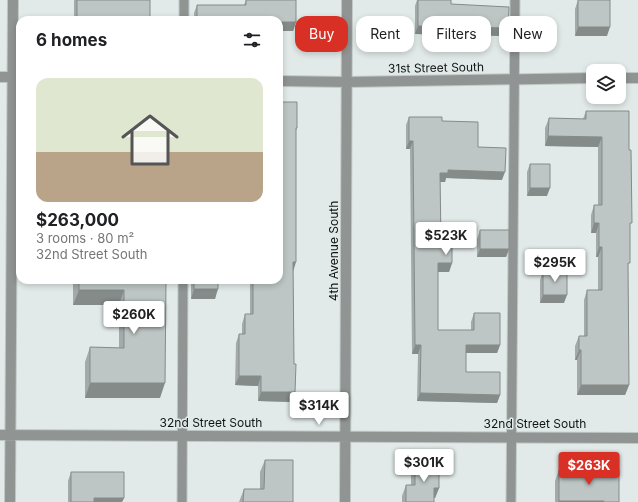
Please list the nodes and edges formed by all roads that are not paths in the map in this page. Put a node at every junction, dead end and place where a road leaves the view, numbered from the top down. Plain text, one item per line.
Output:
1 (14, 0) edge
2 (184, 0) edge
3 (347, 0) edge
4 (515, 0) edge
5 (184, 16) edge
6 (0, 77) edge
7 (16, 77) edge
8 (586, 78) edge
9 (626, 78) edge
10 (638, 78) edge
11 (514, 79) junction
12 (283, 81) edge
13 (348, 82) junction
14 (183, 284) edge
15 (0, 435) edge
16 (11, 435) junction
17 (183, 436) junction
18 (346, 437) junction
19 (511, 437) junction
20 (638, 438) edge
21 (10, 502) edge
22 (182, 502) edge
23 (345, 502) edge
24 (511, 502) edge

1 - 7 street
2 - 5 lane
3 - 13 street, 4th Avenue South
4 - 11 lane
6 - 7 street
7 - 16 street
8 - 11 street, 31st Street South
9 - 10 street
11 - 13 street, 31st Street South
11 - 19 lane
12 - 13 street, 31st Street South
13 - 18 street, 4th Avenue South
14 - 17 lane
15 - 16 street, 32nd Street South
16 - 17 street, 32nd Street South
16 - 21 street
17 - 18 street, 32nd Street South
17 - 22 lane
18 - 19 street, 32nd Street South
18 - 23 street, 4th Avenue South
19 - 20 street, 32nd Street South
19 - 24 lane

